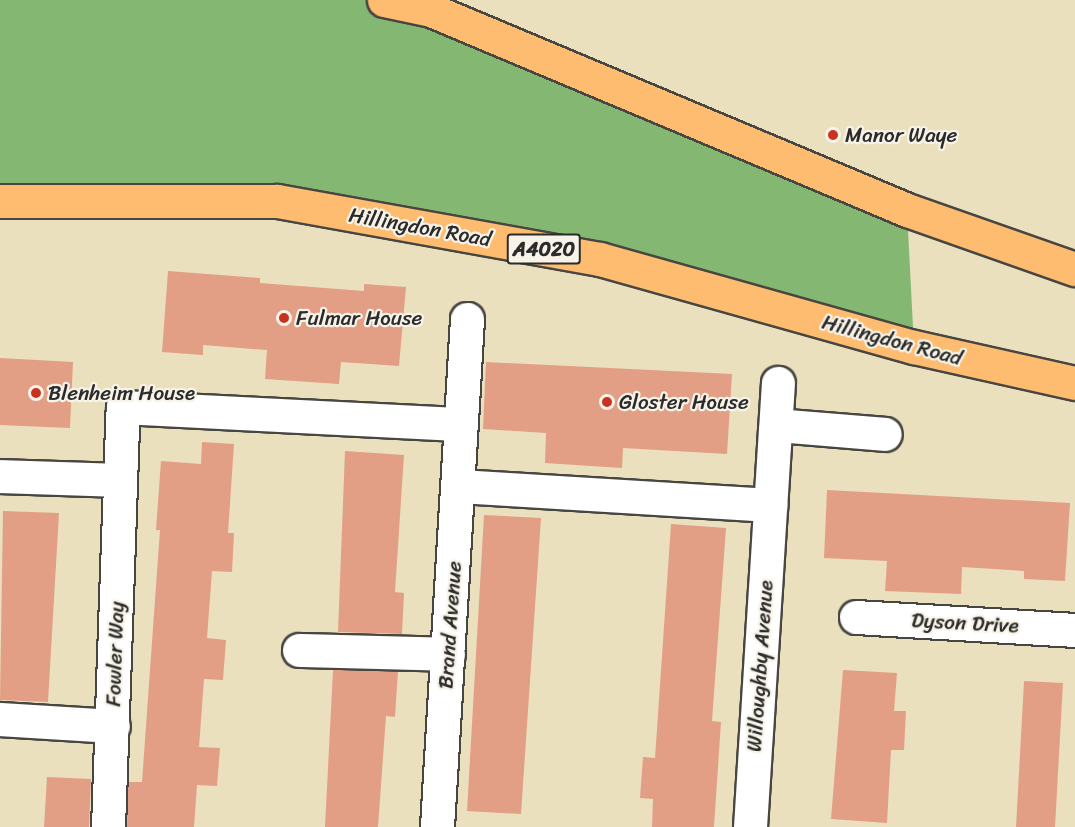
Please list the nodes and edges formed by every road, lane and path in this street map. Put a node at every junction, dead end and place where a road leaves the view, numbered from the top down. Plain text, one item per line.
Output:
1 (384, 0) edge
2 (0, 201) edge
3 (1075, 269) edge
4 (466, 319) dead end
5 (778, 382) dead end
6 (1075, 383) edge
7 (461, 424) junction
8 (776, 425) junction
9 (885, 434) dead end
10 (0, 476) edge
11 (120, 480) junction
12 (459, 486) junction
13 (770, 505) junction
14 (856, 617) dead end
15 (1075, 630) edge
16 (299, 650) dead end
17 (448, 654) junction
18 (0, 719) edge
19 (113, 726) junction
20 (108, 827) edge
21 (437, 827) edge
22 (750, 827) edge

1 - 3 main road
2 - 6 main road, Hillingdon Road / A4020
4 - 7 street, Brand Avenue
5 - 8 street, Willoughby Avenue
7 - 11 street, Fowler Way
7 - 12 street, Brand Avenue
8 - 9 street
8 - 13 street, Willoughby Avenue
10 - 11 street
11 - 19 street, Fowler Way
12 - 13 street
12 - 17 street, Brand Avenue
13 - 22 street, Willoughby Avenue
14 - 15 street, Dyson Drive
16 - 17 street
17 - 21 street, Brand Avenue
18 - 19 street
19 - 20 street, Fowler Way

